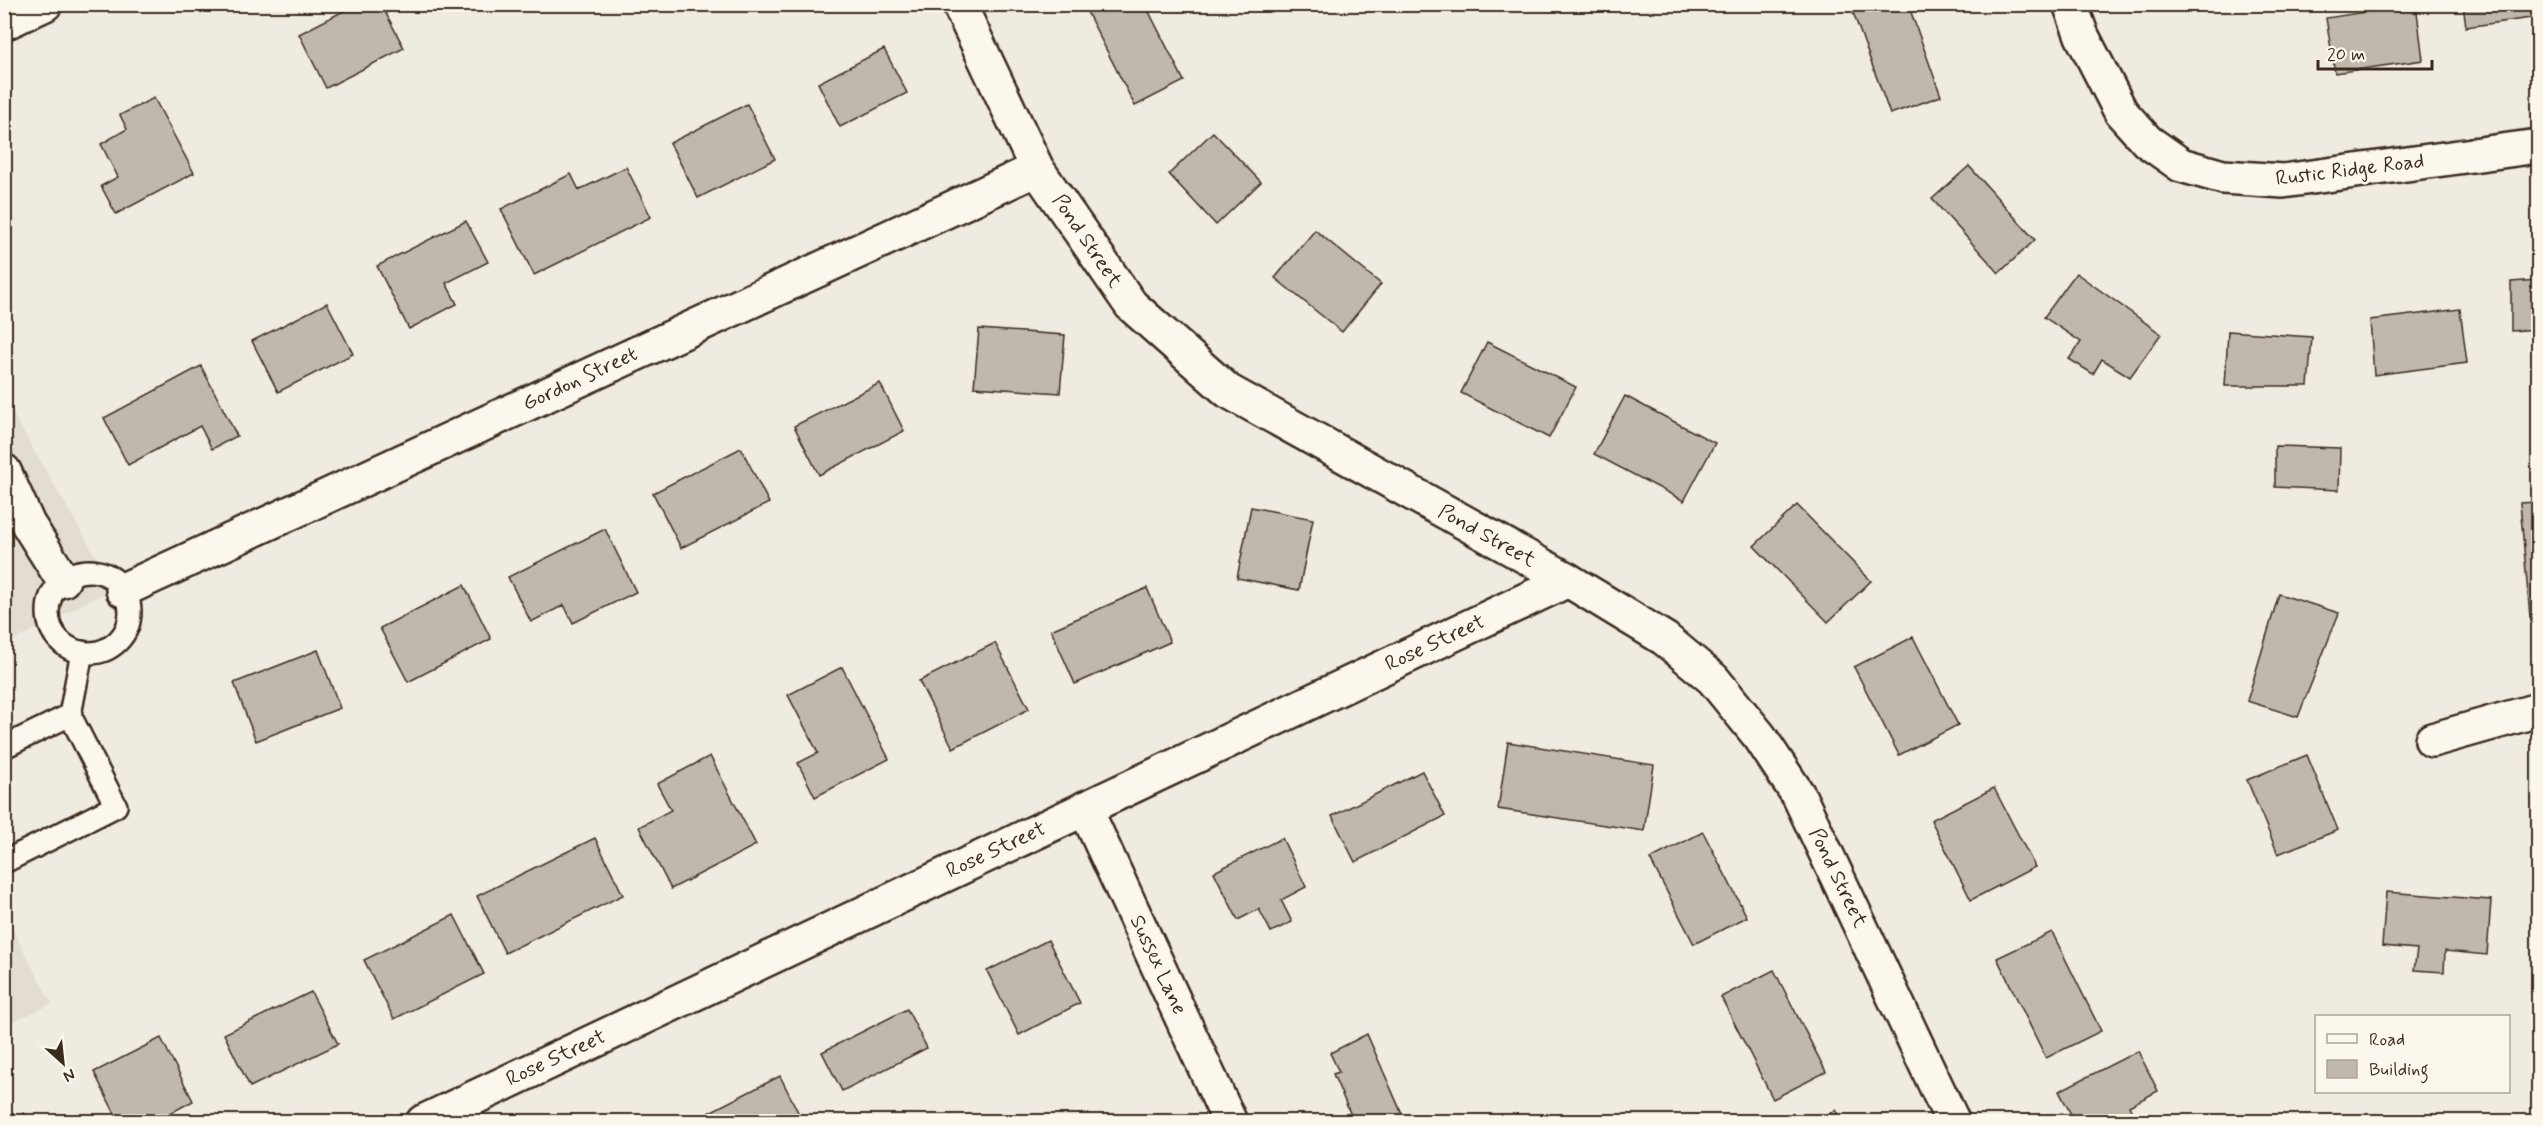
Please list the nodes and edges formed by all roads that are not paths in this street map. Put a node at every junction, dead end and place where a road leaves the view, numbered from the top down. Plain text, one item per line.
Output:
1 (45, 4) edge
2 (959, 4) edge
3 (2070, 4) edge
4 (4, 23) edge
5 (2538, 146) edge
6 (1037, 169) junction
7 (4, 471) edge
8 (63, 580) junction
9 (1568, 580) junction
10 (123, 590) junction
11 (82, 652) junction
12 (2538, 710) edge
13 (70, 715) junction
14 (2432, 740) dead end
15 (4, 747) edge
16 (1085, 808) junction
17 (4, 862) edge
18 (423, 1122) edge
19 (1230, 1122) edge
20 (1953, 1122) edge

1 - 4 street
2 - 6 street, Pond Street
3 - 5 street, Rustic Ridge Road
6 - 9 street, Pond Street
6 - 10 street, Gordon Street
7 - 8 street
8 - 10 lane
8 - 11 lane
9 - 16 street, Rose Street
9 - 20 street, Pond Street
10 - 11 lane
11 - 13 lane
12 - 14 street
13 - 15 lane
13 - 17 lane
16 - 18 street, Rose Street
16 - 19 street, Sussex Lane

